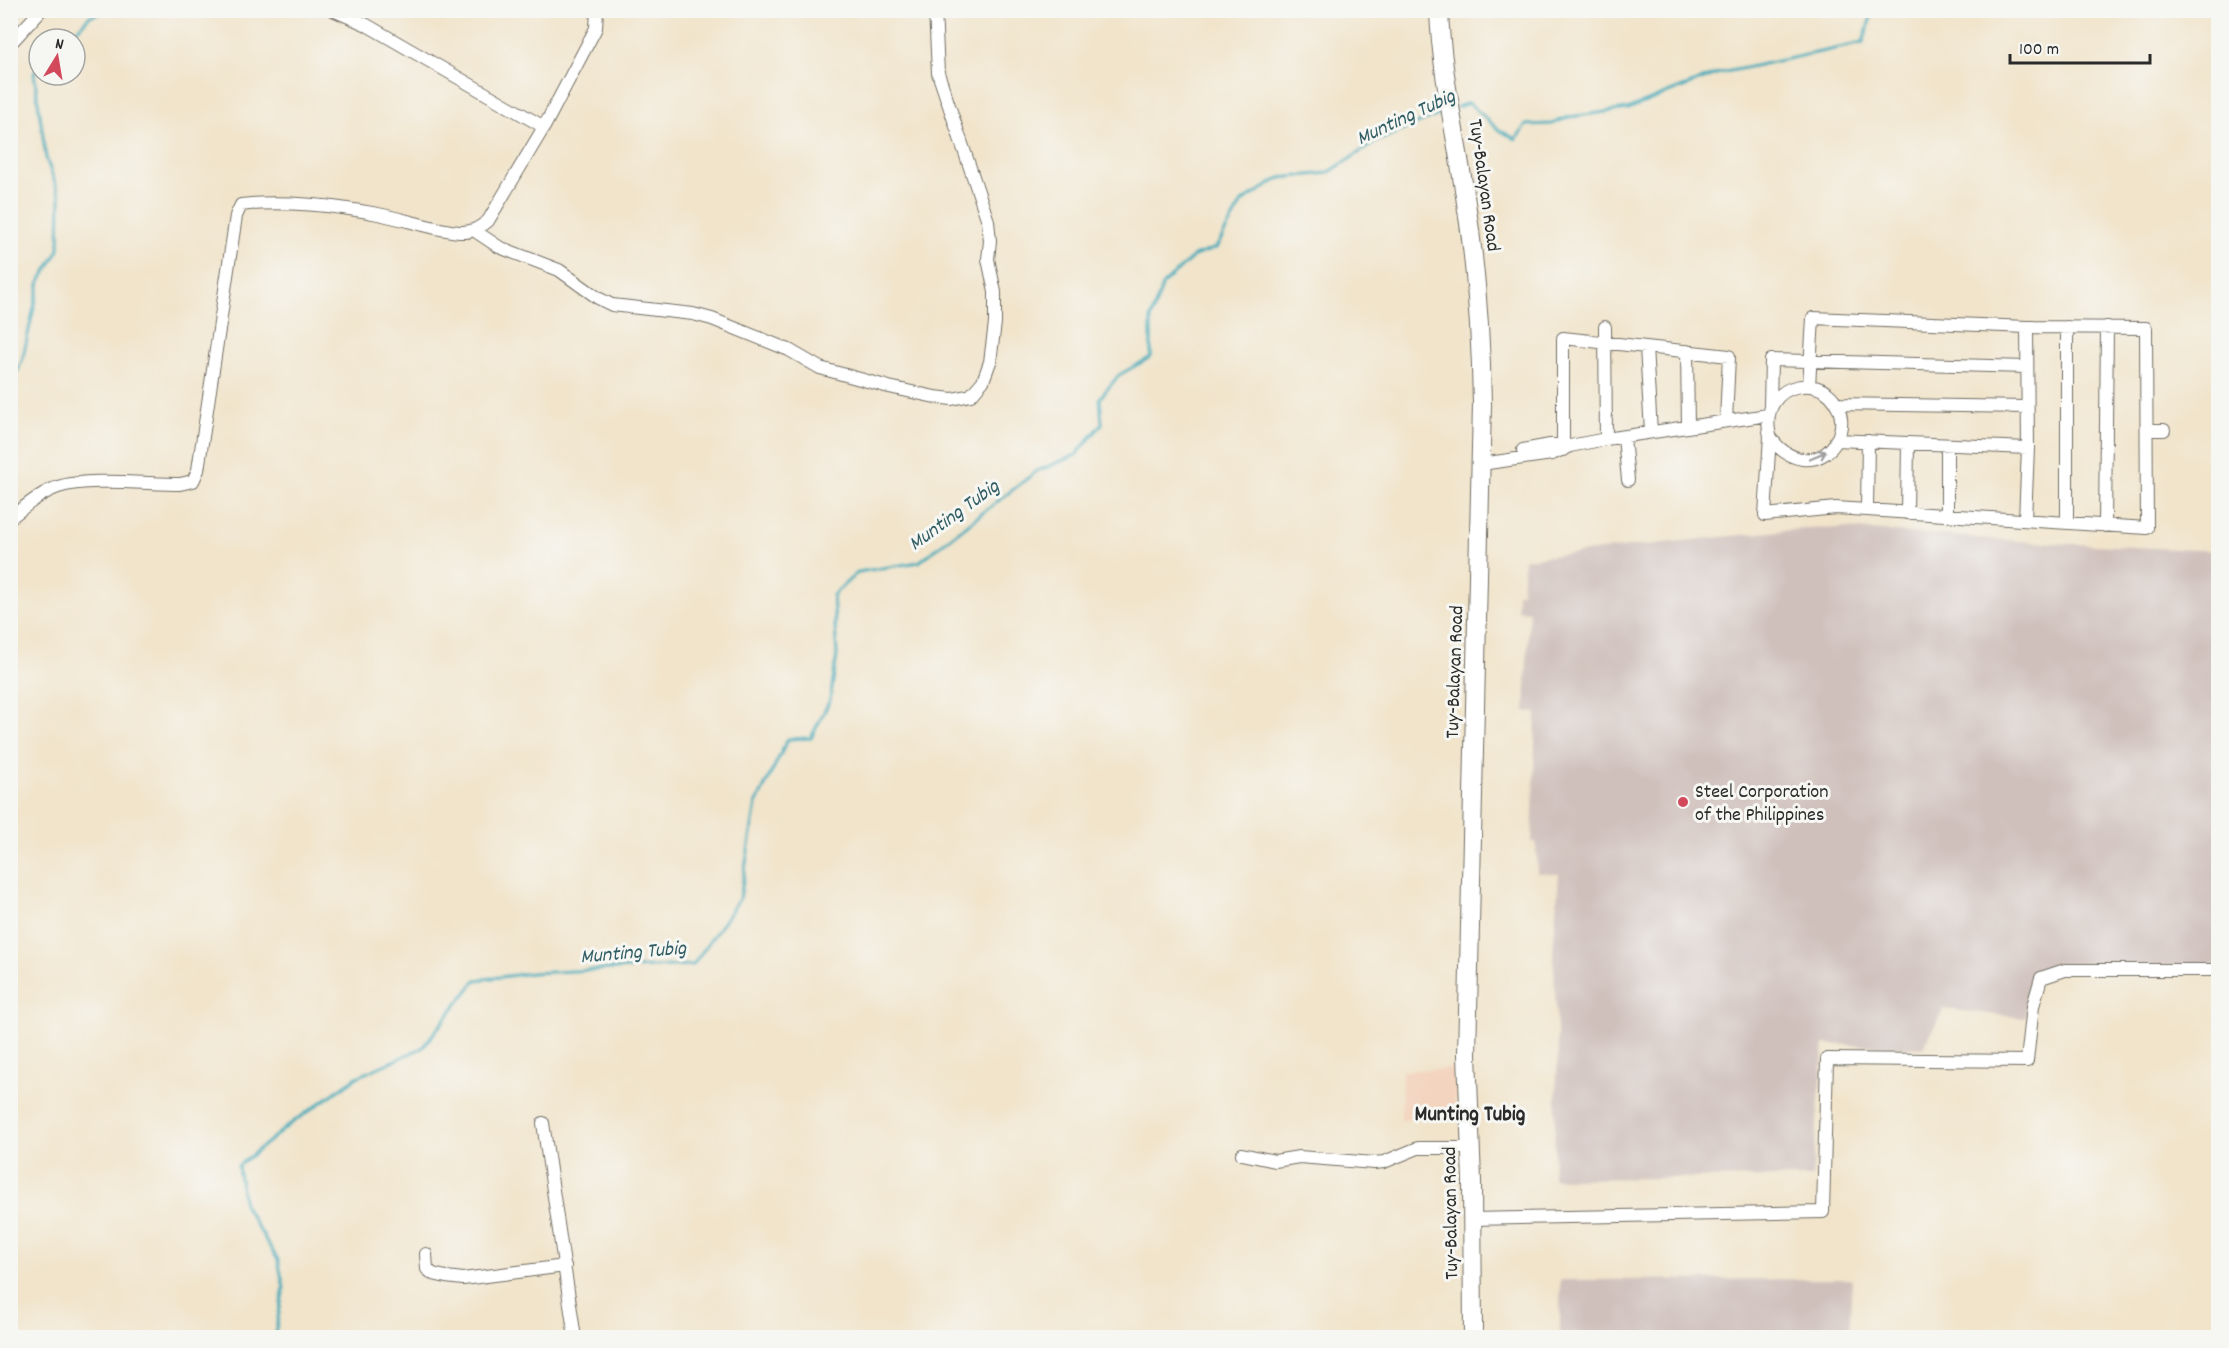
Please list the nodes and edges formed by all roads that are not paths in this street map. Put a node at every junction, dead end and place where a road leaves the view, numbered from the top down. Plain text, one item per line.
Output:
1 (40, 10) edge
2 (333, 10) edge
3 (597, 10) edge
4 (935, 10) edge
5 (1439, 10) edge
6 (10, 44) edge
7 (544, 127) junction
8 (475, 231) junction
9 (1605, 327) dead end
10 (2027, 327) junction
11 (2067, 327) junction
12 (2107, 327) junction
13 (1605, 342) junction
14 (1646, 347) junction
15 (1687, 351) junction
16 (1810, 361) junction
17 (2027, 367) junction
18 (1809, 386) junction
19 (1836, 404) junction
20 (2027, 407) junction
21 (1769, 411) junction
22 (1726, 421) junction
23 (1688, 427) junction
24 (2147, 430) junction
25 (2164, 430) dead end
26 (1651, 432) junction
27 (1770, 436) junction
28 (1624, 437) junction
29 (1606, 440) junction
30 (1836, 440) junction
31 (1868, 441) junction
32 (1908, 443) junction
33 (1947, 445) junction
34 (1565, 447) junction
35 (2028, 448) junction
36 (1481, 462) junction
37 (1628, 480) dead end
38 (1867, 510) junction
39 (1907, 513) junction
40 (1947, 515) junction
41 (10, 518) edge
42 (2025, 520) junction
43 (2067, 523) junction
44 (2105, 526) junction
45 (2218, 970) edge
46 (543, 1123) dead end
47 (1471, 1148) junction
48 (1242, 1154) dead end
49 (1471, 1219) junction
50 (426, 1254) dead end
51 (566, 1266) junction
52 (575, 1338) edge
53 (1473, 1338) edge

1 - 6 street
2 - 7 street
3 - 7 street
4 - 8 street
5 - 36 main road, Tuy-Balayan Road
7 - 8 street
8 - 41 street
9 - 13 street
10 - 11 street
10 - 16 street
10 - 17 street
11 - 12 street
11 - 43 street
12 - 24 street
12 - 44 street
13 - 14 street
13 - 29 street
13 - 34 street
14 - 15 street
14 - 26 street
15 - 22 street
15 - 23 street
16 - 17 street
16 - 18 street
16 - 21 street
17 - 20 street
18 - 19 street
18 - 21 street
19 - 20 street
19 - 30 street
20 - 35 street
21 - 22 street
21 - 27 street
22 - 23 street
23 - 26 street
24 - 25 street
24 - 44 street
26 - 28 street
27 -> 30 street
27 - 38 street
28 - 29 street
28 - 37 street
29 - 34 street
30 - 31 street
31 - 32 street
31 - 38 street
32 - 33 street
32 - 39 street
33 - 35 street
33 - 40 street
34 - 36 street
35 - 42 street
36 - 47 main road, Tuy-Balayan Road
38 - 39 street
39 - 40 street
40 - 42 street
42 - 43 street
43 - 44 street
45 - 49 street
46 - 51 street
47 - 48 street
47 - 49 main road, Tuy-Balayan Road
49 - 53 main road, Tuy-Balayan Road
50 - 51 street
51 - 52 street

